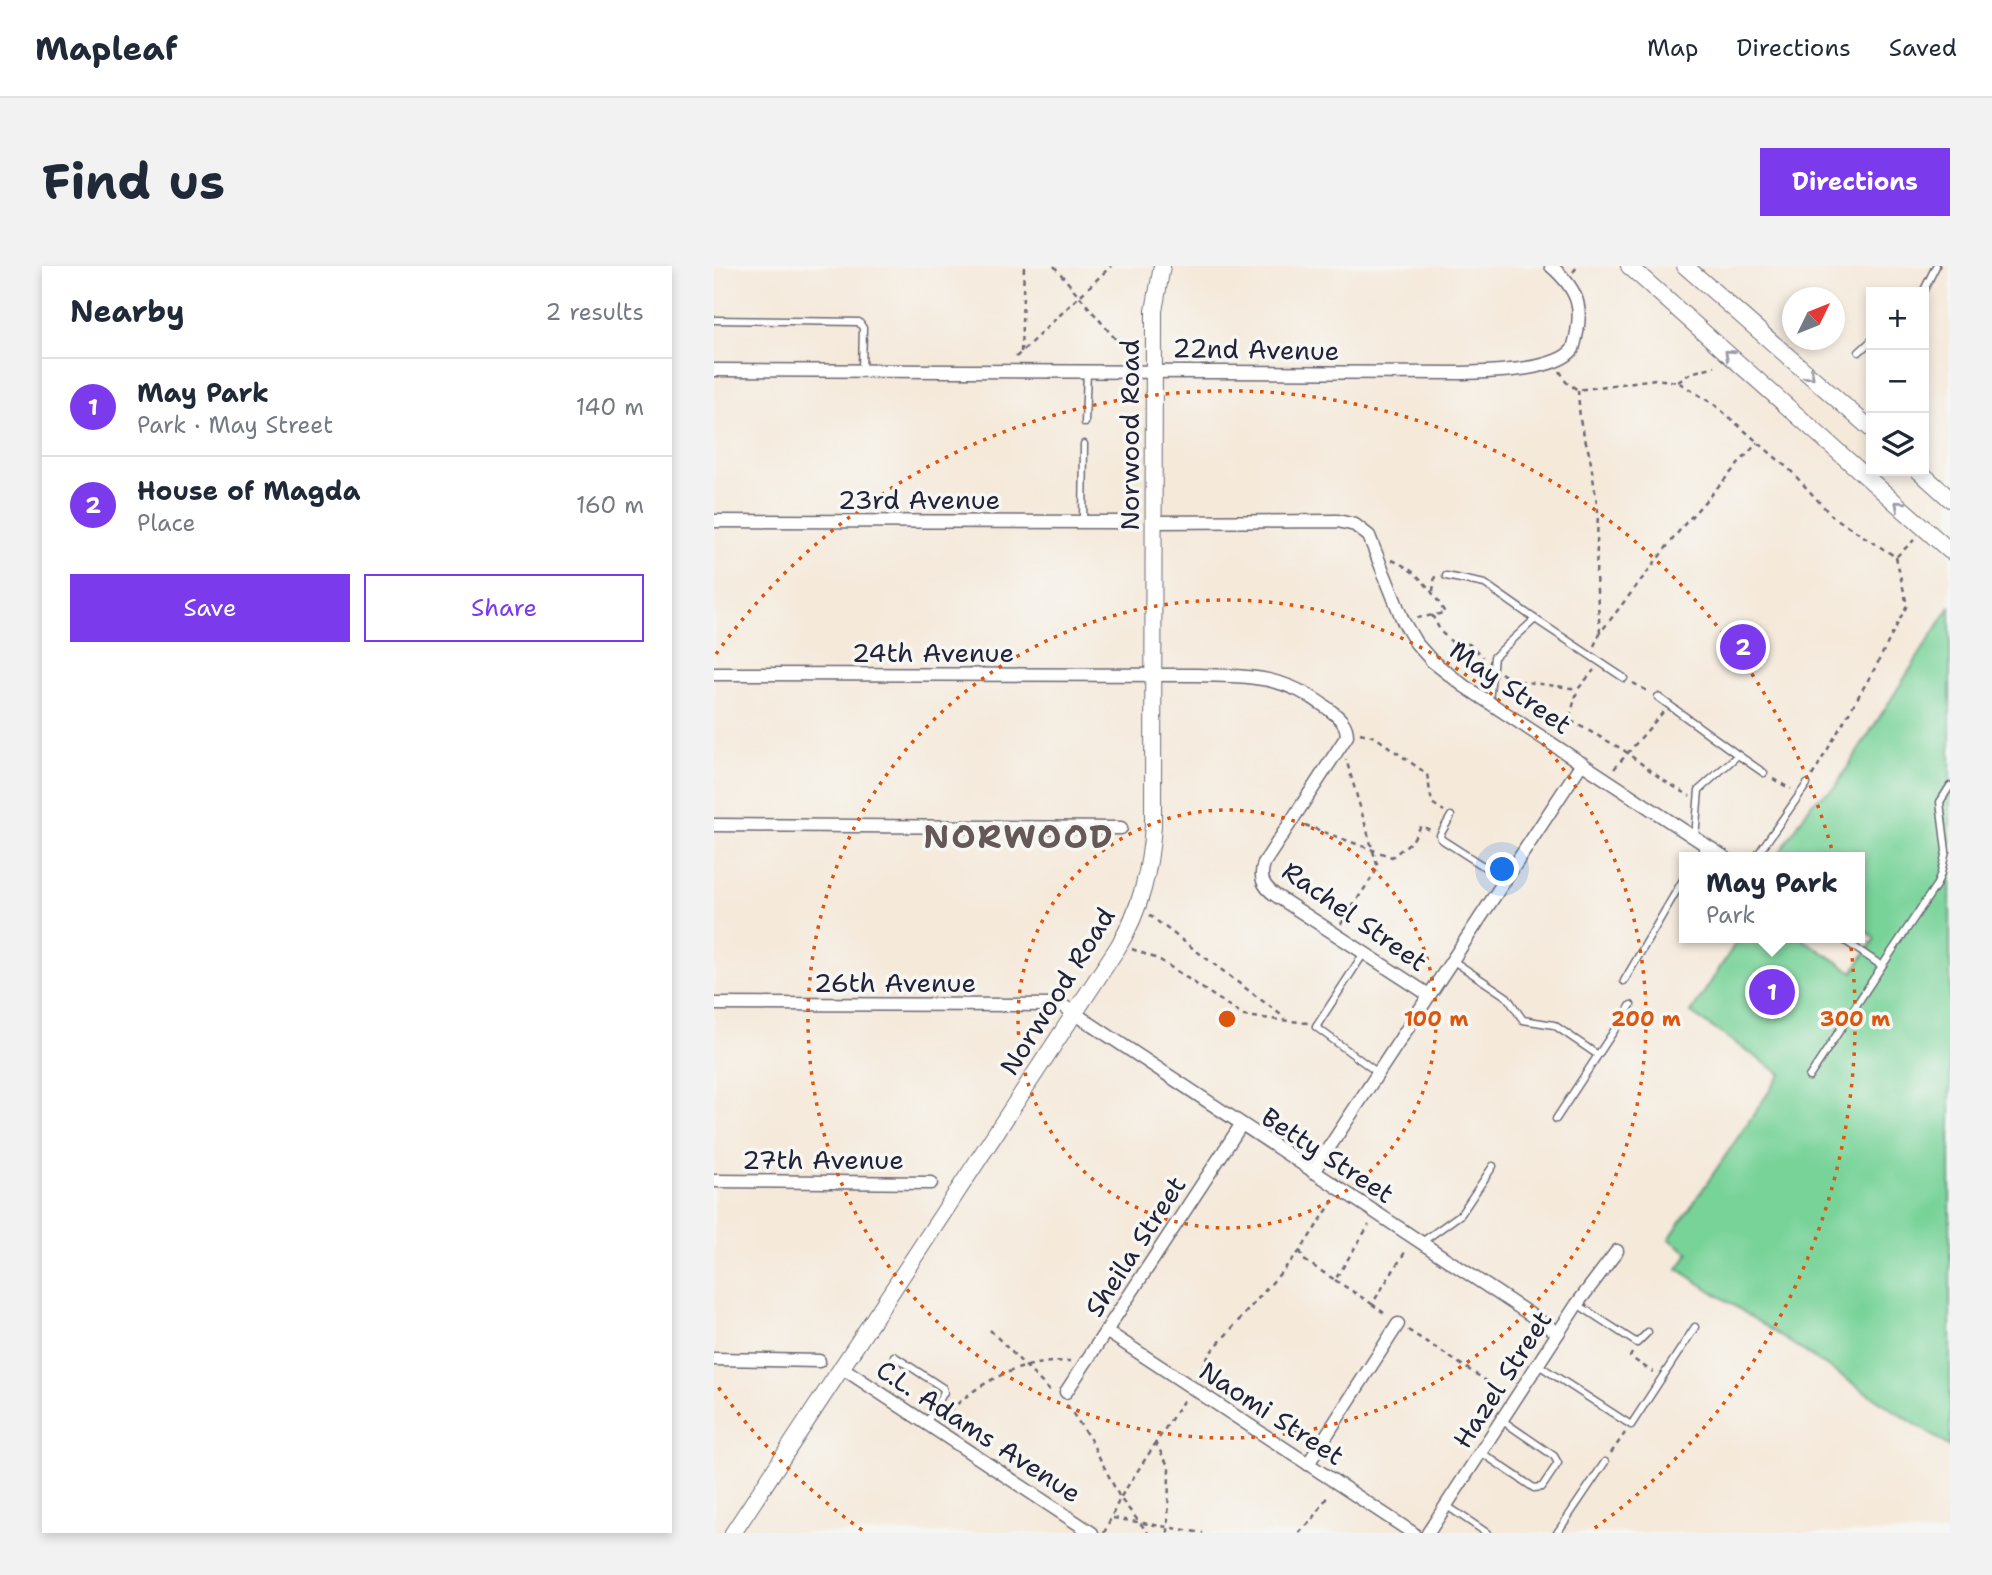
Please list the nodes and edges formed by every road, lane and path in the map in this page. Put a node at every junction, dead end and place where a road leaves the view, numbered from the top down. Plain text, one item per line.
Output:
1 (1024, 266) edge
2 (1054, 266) edge
3 (1111, 266) edge
4 (1162, 266) edge
5 (1551, 266) edge
6 (1629, 266) edge
7 (1685, 266) edge
8 (1936, 266) edge
9 (1926, 287) edge
10 (1080, 297) junction
11 (714, 320) edge
12 (1866, 346) edge
13 (1021, 352) junction
14 (1859, 352) dead end
15 (1134, 361) dead end
16 (1555, 362) junction
17 (1715, 366) dead end
18 (714, 370) edge
19 (1154, 370) junction
20 (862, 371) junction
21 (1006, 371) junction
22 (1087, 371) junction
23 (1678, 382) junction
24 (1578, 390) junction
25 (1085, 423) dead end
26 (1866, 425) edge
27 (1758, 442) junction
28 (1084, 444) dead end
29 (1925, 476) edge
30 (1950, 499) edge
31 (714, 521) edge
32 (1083, 522) junction
33 (1124, 522) dead end
34 (1153, 522) junction
35 (1915, 538) dead end
36 (1950, 551) edge
37 (1896, 557) junction
38 (1405, 565) dead end
39 (1435, 572) dead end
40 (1446, 576) dead end
41 (1433, 591) junction
42 (1424, 617) dead end
43 (1535, 619) junction
44 (1600, 633) junction
45 (1600, 663) junction
46 (714, 674) edge
47 (1153, 675) junction
48 (1623, 678) joint
49 (1658, 697) joint
50 (1489, 701) junction
51 (1668, 705) junction
52 (1571, 721) junction
53 (1347, 729) junction
54 (1568, 730) dead end
55 (1339, 751) junction
56 (1628, 753) junction
57 (1738, 755) junction
58 (1619, 762) dead end
59 (1582, 763) junction
60 (1764, 774) joint
61 (1807, 785) joint
62 (1950, 786) edge
63 (1800, 794) junction
64 (1696, 799) junction
65 (1451, 816) joint
66 (1292, 821) junction
67 (714, 825) edge
68 (1121, 828) dead end
69 (1440, 835) junction
70 (1701, 842) junction
71 (1374, 850) junction
72 (1699, 852) edge
73 (1716, 852) edge
74 (1759, 852) edge
75 (1505, 880) junction
76 (1679, 888) edge
77 (1149, 915) dead end
78 (1334, 934) junction
79 (1848, 943) edge
80 (1132, 949) dead end
81 (1364, 953) junction
82 (1452, 960) junction
83 (1882, 966) junction
84 (1625, 981) dead end
85 (1429, 995) junction
86 (714, 1004) edge
87 (1631, 1005) dead end
88 (1074, 1014) junction
89 (1288, 1020) junction
90 (1316, 1025) junction
91 (1598, 1055) junction
92 (1378, 1073) junction
93 (1809, 1077) dead end
94 (1556, 1119) dead end
95 (1241, 1125) junction
96 (1493, 1166) dead end
97 (1313, 1172) junction
98 (714, 1181) edge
99 (931, 1183) dead end
100 (1340, 1190) junction
101 (1376, 1213) junction
102 (1417, 1241) junction
103 (1300, 1251) junction
104 (1617, 1251) dead end
105 (1335, 1280) junction
106 (1373, 1304) junction
107 (1577, 1304) junction
108 (1398, 1324) junction
109 (1695, 1327) dead end
110 (990, 1331) dead end
111 (1106, 1331) junction
112 (1648, 1332) dead end
113 (1558, 1334) junction
114 (1637, 1343) junction
115 (894, 1356) dead end
116 (714, 1359) edge
117 (818, 1361) dead end
118 (1085, 1363) junction
119 (1025, 1365) junction
120 (1540, 1366) junction
121 (841, 1367) junction
122 (1661, 1378) junction
123 (1192, 1388) junction
124 (1066, 1398) junction
125 (1517, 1401) junction
126 (1503, 1421) junction
127 (1630, 1425) junction
128 (930, 1426) junction
129 (1155, 1442) junction
130 (1482, 1453) junction
131 (1605, 1462) joint
132 (1308, 1464) junction
133 (1337, 1483) junction
134 (1119, 1498) junction
135 (1447, 1506) junction
136 (1113, 1518) junction
137 (1140, 1522) junction
138 (1168, 1526) junction
139 (733, 1533) edge
140 (1092, 1533) edge
141 (1104, 1533) edge
142 (1148, 1533) edge
143 (1168, 1533) edge
144 (1203, 1533) edge
145 (1299, 1533) edge
146 (1413, 1533) edge
147 (1428, 1533) edge
148 (1487, 1533) edge
149 (1557, 1533) edge

1 - 13 path
2 - 10 path
3 - 10 path
4 - 19 street, Norwood Road
5 - 16 street
36 -> 6 street
7 -> 26 street
8 - 9 lane
10 - 13 path
10 - 15 path
11 - 20 lane
12 - 14 lane
13 - 21 path
16 - 19 street, 22nd Avenue
16 - 24 path
17 - 23 path
18 - 20 street, 22nd Avenue
19 - 22 street, 22nd Avenue
19 - 34 street, Norwood Road
20 - 21 street, 22nd Avenue
21 - 22 street, 22nd Avenue
22 - 25 lane
23 - 24 path
23 - 27 path
24 - 44 path
27 - 37 path
27 - 44 path
28 - 32 lane
29 - 30 street
31 - 32 street, 23rd Avenue
32 - 33 street, 23rd Avenue
34 - 47 street, Norwood Road
34 - 50 street, May Street
35 - 37 path
37 - 61 path
38 - 41 path
39 - 41 path
40 - 43 lane
41 - 42 path
43 - 45 lane
43 - 50 lane
44 - 45 path
45 - 48 lane
45 - 52 path
46 - 47 street, 24th Avenue
47 - 53 street
47 - 88 street, Norwood Road
48 - 49 path
49 - 51 lane
50 - 59 street, May Street
51 - 56 path
51 - 57 lane
52 - 54 path
52 - 56 path
53 - 55 street, Rachel Street
53 - 65 path
55 - 66 street, Rachel Street
55 - 71 path
56 - 58 path
56 - 64 path
57 - 60 lane
57 - 64 lane
59 - 70 street, May Street
59 - 75 street
60 - 63 path
61 - 63 lane
62 - 83 lane
63 - 74 lane
64 - 70 lane
65 - 69 lane
66 - 71 path
66 - 78 street, Rachel Street
67 - 68 street
69 - 71 path
69 - 75 lane
70 - 72 lane
70 - 73 street, May Street
71 - 78 path
75 - 82 street
76 - 84 lane
77 - 89 path
78 - 81 street, Rachel Street
79 - 83 lane
80 - 89 path
81 - 85 street, Rachel Street
81 - 90 lane
82 - 85 street
82 - 91 lane
83 - 93 lane
85 - 92 street
86 - 88 street, 26th Avenue
87 - 91 lane
88 - 95 street, Betty Street
88 - 121 street, Norwood Road
89 - 90 path
90 - 92 lane
91 - 94 lane
92 - 97 street
95 - 97 street, Betty Street
95 - 111 street, Sheila Street
96 - 102 lane
97 - 100 street, Betty Street
98 - 99 street, 27th Avenue
100 - 101 street, Betty Street
100 - 103 path
101 - 102 street, Betty Street
101 - 105 path
102 - 106 path
102 - 113 street, Betty Street
103 - 105 path
103 - 123 path
104 - 107 street, Hazel Street
105 - 106 path
106 - 108 path
107 - 113 street, Hazel Street
107 - 114 lane
108 - 125 path
108 - 132 street
109 - 122 lane
110 - 119 path
111 - 118 street, Sheila Street
111 - 123 street, Naomi Street
112 - 114 lane
113 - 120 street, Hazel Street
114 - 122 path
115 - 128 lane
116 - 117 street
118 - 119 path
118 - 124 street, Sheila Street
119 - 124 path
119 - 128 path
120 - 125 street, Hazel Street
120 - 127 lane
121 - 128 street, C.L. Adams Avenue
121 - 139 street, Norwood Road
122 - 127 lane
123 - 129 path
123 - 132 street, Naomi Street
124 - 134 path
125 - 126 street, Hazel Street
126 - 130 street, Hazel Street
126 - 130 lane
127 - 131 path
128 - 140 street, C.L. Adams Avenue
129 - 134 path
129 - 138 path
130 - 135 street, Hazel Street
131 - 149 lane
132 - 133 street, Naomi Street
133 - 145 path
133 - 146 street, Naomi Street
134 - 136 path
134 - 137 path
135 - 147 street, Hazel Street
135 - 148 lane
136 - 137 path
136 - 141 path
137 - 138 path
137 - 142 path
138 - 143 path
138 - 144 path

